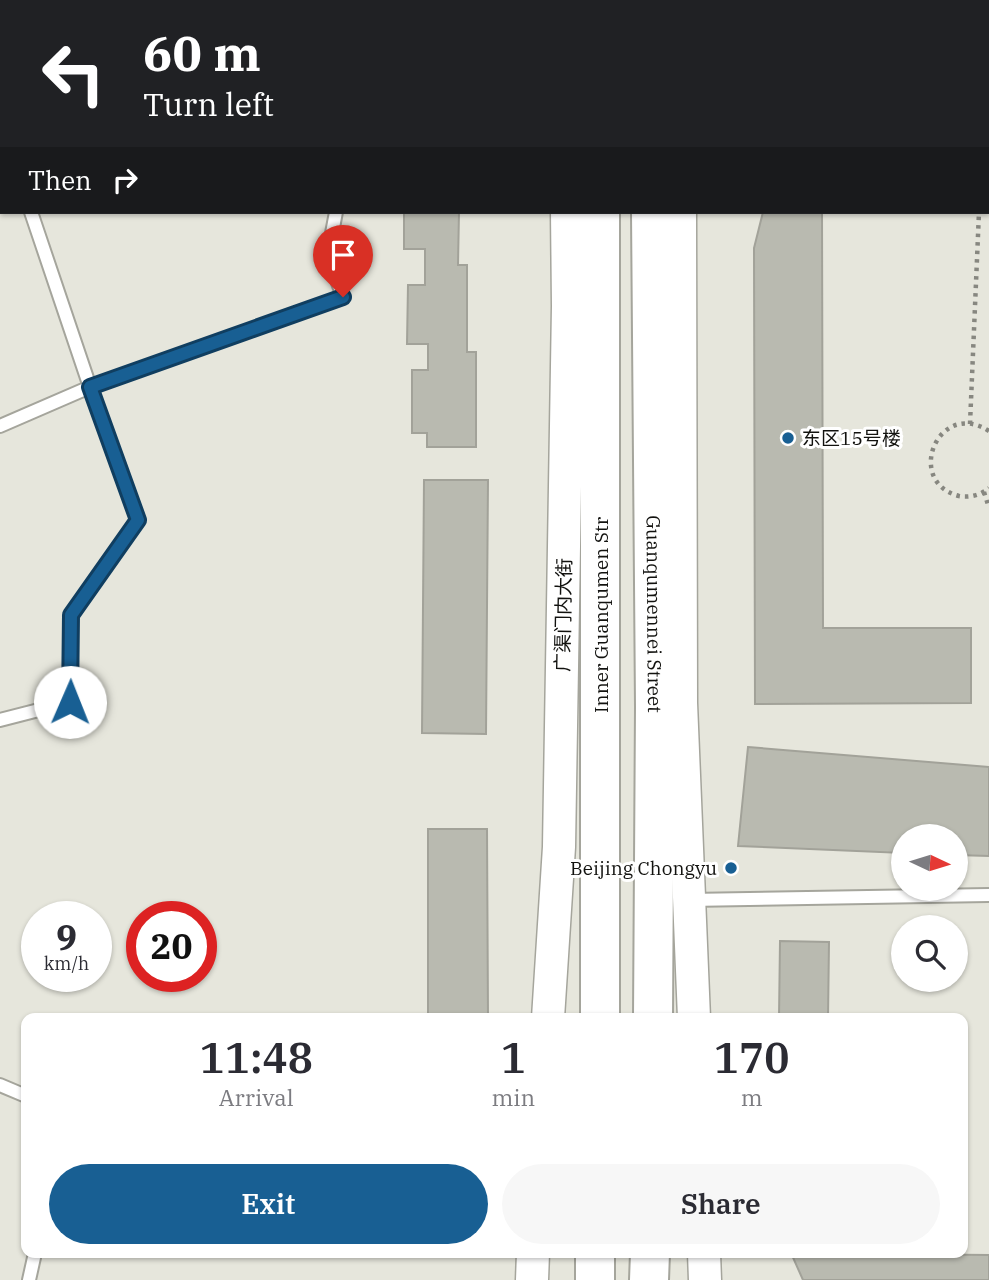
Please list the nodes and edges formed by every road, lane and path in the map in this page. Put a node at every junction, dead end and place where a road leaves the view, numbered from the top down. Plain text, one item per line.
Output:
1 (33, 214) edge
2 (336, 214) edge
3 (567, 214) edge
4 (600, 214) edge
5 (651, 214) edge
6 (680, 214) edge
7 (979, 214) edge
8 (90, 387) junction
9 (970, 424) junction
10 (0, 426) edge
11 (989, 431) edge
12 (987, 490) edge
13 (989, 508) edge
14 (0, 720) edge
15 (989, 894) edge
16 (689, 900) junction
17 (548, 1013) edge
18 (600, 1013) edge
19 (653, 1013) edge
20 (694, 1013) edge
21 (0, 1085) edge
22 (21, 1094) edge
23 (34, 1258) edge
24 (533, 1258) edge
25 (595, 1258) edge
26 (649, 1258) edge
27 (704, 1258) edge
28 (29, 1280) edge
29 (532, 1280) edge
30 (595, 1280) edge
31 (649, 1280) edge
32 (705, 1280) edge

1 - 8 lane
2 - 8 lane
3 - 17 street, 广渠门内大街
4 - 18 main road, Inner Guanqumen Str
5 - 19 main road, Guanqumennei Street
6 - 16 street
7 - 9 path
8 - 10 lane
8 - 14 lane
9 - 11 path
9 - 12 path
12 - 13 path
15 - 16 lane
16 - 20 street
21 - 22 lane
23 - 28 lane
24 - 29 street
25 - 30 main road
26 - 31 main road
27 - 32 street

